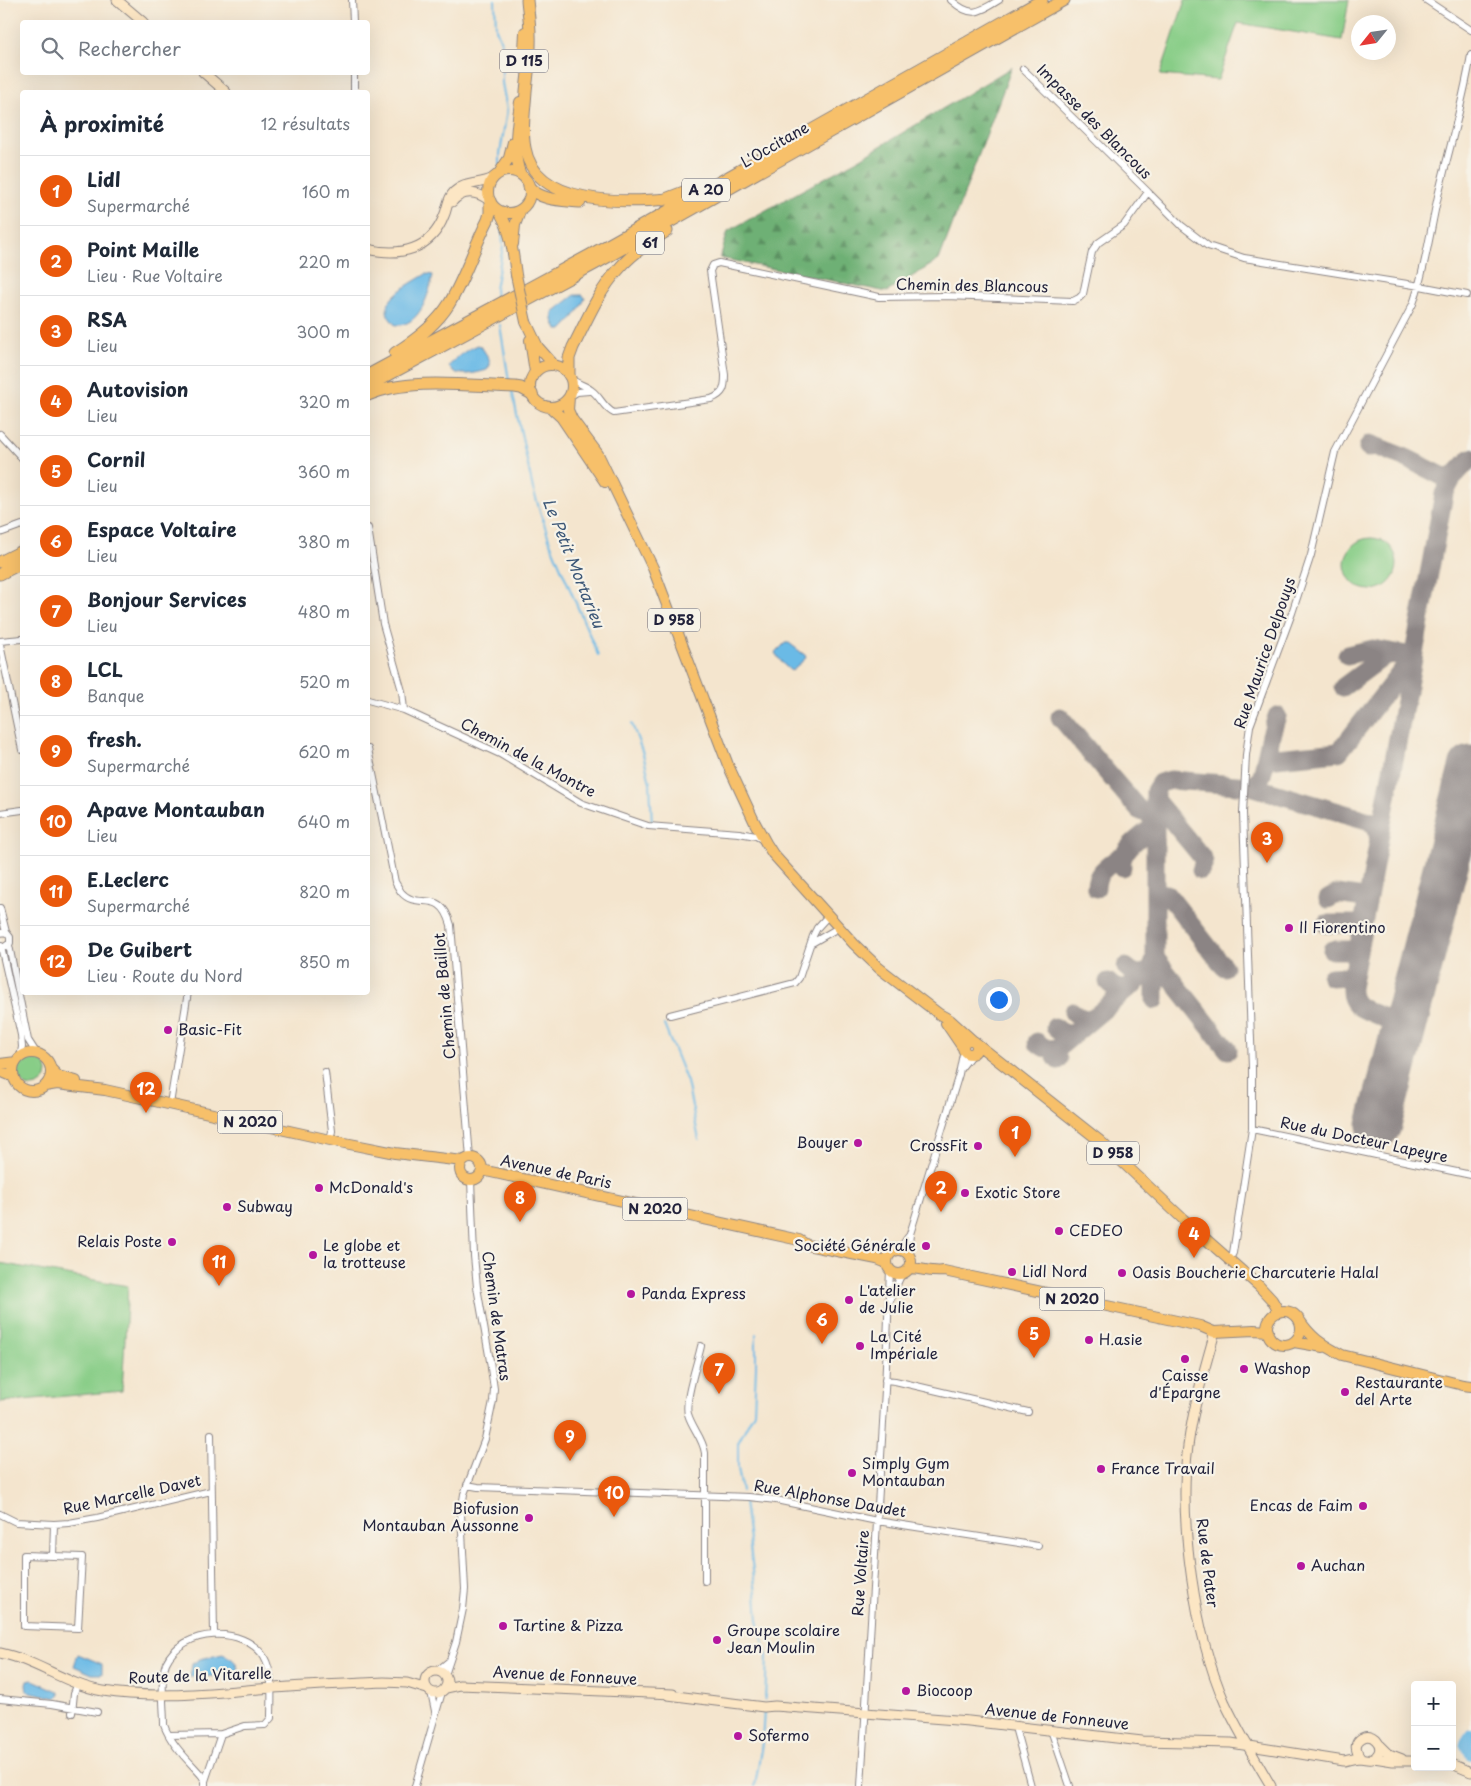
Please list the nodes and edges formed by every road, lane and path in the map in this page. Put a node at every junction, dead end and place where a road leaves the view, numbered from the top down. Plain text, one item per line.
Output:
1 (117, 0) edge
2 (352, 0) edge
3 (526, 0) edge
4 (952, 0) edge
5 (999, 0) edge
6 (1042, 0) edge
7 (1064, 0) edge
8 (1426, 0) edge
9 (141, 20) edge
10 (353, 20) edge
11 (1471, 30) edge
12 (1471, 55) edge
13 (1023, 69) dead end
14 (206, 75) edge
15 (354, 75) edge
16 (224, 90) edge
17 (354, 90) edge
18 (518, 121) junction
19 (800, 136) junction
20 (785, 157) junction
21 (521, 175) junction
22 (496, 176) junction
23 (529, 187) junction
24 (1148, 192) junction
25 (669, 199) junction
26 (490, 201) junction
27 (521, 209) junction
28 (498, 210) junction
29 (446, 211) junction
30 (370, 249) edge
31 (513, 250) junction
32 (1420, 286) junction
33 (1467, 295) dead end
34 (526, 322) junction
35 (554, 365) junction
36 (370, 367) edge
37 (535, 372) junction
38 (370, 373) edge
39 (569, 376) junction
40 (370, 385) edge
41 (593, 391) junction
42 (370, 394) edge
43 (532, 394) junction
44 (569, 397) junction
45 (550, 406) junction
46 (0, 434) edge
47 (20, 456) edge
48 (622, 506) junction
49 (20, 526) edge
50 (0, 533) edge
51 (370, 541) edge
52 (20, 553) edge
53 (0, 562) edge
54 (20, 564) edge
55 (0, 574) edge
56 (20, 639) edge
57 (0, 642) edge
58 (370, 701) edge
59 (404, 710) junction
60 (719, 737) junction
61 (20, 740) edge
62 (370, 778) edge
63 (20, 810) edge
64 (0, 814) edge
65 (755, 823) junction
66 (739, 833) junction
67 (766, 843) junction
68 (791, 873) junction
69 (0, 908) edge
70 (828, 916) junction
71 (838, 928) junction
72 (3, 933) edge
73 (812, 942) junction
74 (9, 945) junction
75 (0, 946) edge
76 (188, 995) edge
77 (670, 1015) dead end
78 (971, 1048) junction
79 (36, 1054) junction
80 (18, 1060) junction
81 (0, 1064) edge
82 (50, 1069) junction
83 (960, 1069) junction
84 (0, 1071) edge
85 (325, 1072) dead end
86 (14, 1077) junction
87 (46, 1086) junction
88 (105, 1090) junction
89 (170, 1104) junction
90 (1252, 1130) junction
91 (330, 1140) junction
92 (464, 1163) junction
93 (482, 1170) junction
94 (1471, 1175) edge
95 (471, 1180) junction
96 (906, 1261) junction
97 (1229, 1261) junction
98 (888, 1263) junction
99 (889, 1302) junction
100 (1279, 1312) junction
101 (1298, 1318) junction
102 (1268, 1331) junction
103 (1214, 1332) junction
104 (1294, 1342) junction
105 (701, 1346) dead end
106 (1329, 1348) junction
107 (885, 1380) junction
108 (1468, 1387) edge
109 (1028, 1412) dead end
110 (211, 1434) dead end
111 (467, 1484) junction
112 (211, 1490) junction
113 (706, 1496) junction
114 (0, 1514) edge
115 (877, 1521) junction
116 (54, 1524) junction
117 (1038, 1546) dead end
118 (53, 1556) junction
119 (705, 1582) dead end
120 (214, 1634) junction
121 (0, 1653) edge
122 (427, 1675) junction
123 (444, 1681) junction
124 (78, 1683) junction
125 (407, 1683) junction
126 (270, 1688) junction
127 (429, 1690) junction
128 (164, 1694) junction
129 (0, 1699) edge
130 (72, 1710) junction
131 (97, 1712) dead end
132 (865, 1713) junction
133 (435, 1715) junction
134 (1016, 1726) junction
135 (1051, 1730) junction
136 (221, 1734) junction
137 (169, 1735) junction
138 (1248, 1745) junction
139 (1356, 1745) junction
140 (1380, 1745) junction
141 (1361, 1758) junction
142 (1374, 1758) junction
143 (1336, 1759) junction
144 (1411, 1761) edge
145 (1456, 1766) edge
146 (1471, 1772) edge
147 (205, 1784) edge
148 (415, 1786) edge
149 (860, 1786) edge
150 (1031, 1786) edge
151 (1070, 1786) edge
152 (1272, 1786) edge

1 - 9 street
2 - 10 street
3 - 18 main road, D 115
3 - 25 highway
4 - 5 street
6 - 19 highway, L'Occitane / A 20
7 - 20 highway, L'Occitane / A 20
8 - 11 street
12 - 32 street, Rue Maurice Delpouys
13 - 24 street, Impasse des Blancous
14 - 16 street
15 - 17 street
18 - 21 main road, D 115
18 - 22 main road, D 115
19 - 25 highway
19 - 38 highway, L'Occitane / A 20
20 - 39 highway, 61
20 - 40 highway, L'Occitane / A 20
21 - 22 main road
21 - 23 main road
22 - 26 main road
22 - 29 street
23 - 25 highway
23 - 27 main road
24 - 32 street
24 - 41 street, Chemin des Blancous
26 - 28 main road
26 - 29 street
26 - 36 highway
27 - 28 main road
27 - 31 main road
28 - 31 main road
29 - 30 street
31 - 34 main road, bridge
32 - 33 street
32 - 90 street, Rue Maurice Delpouys
34 - 35 main road
34 - 37 main road
35 - 37 main road
35 - 39 main road
37 - 43 main road
39 - 41 street, Chemin des Blancous
39 - 44 main road
41 - 44 street
42 - 43 highway
43 - 45 main road
44 - 45 main road
44 - 48 main road, D 958
45 - 48 main road, D 958
46 - 47 street
48 - 60 main road, D 958
49 - 50 street
51 - 59 street
52 - 53 highway
54 - 55 highway
56 - 57 street
57 - 61 street
58 - 59 street, Chemin de la Montre
59 - 66 street, Chemin de la Montre
60 - 65 main road, D 958
60 - 68 main road, D 958
62 - 92 street, Chemin de Baillot
63 - 64 street
65 - 66 street
65 - 67 main road, D 958
66 - 67 street, Chemin de la Montre
67 - 68 main road, D 958
68 - 70 main road, D 958
69 - 72 street
70 - 71 main road, D 958
70 - 73 street
71 - 73 street
71 - 78 main road, D 958
72 - 74 street
73 - 77 street
74 - 75 street
74 - 79 street
75 - 80 street
76 - 89 street
78 - 83 street, Rue Voltaire
78 - 83 street, Rue Voltaire
78 - 97 main road, D 958
79 - 80 main road
79 - 82 main road
80 - 81 main road
80 - 86 main road
82 - 87 main road
82 - 88 main road, N 2020
83 - 96 street, Rue Voltaire
84 - 86 main road
85 - 91 street
86 - 87 main road
87 - 88 main road, N 2020
88 - 89 main road, N 2020
89 - 91 main road, N 2020
90 - 94 street, Rue du Docteur Lapeyre
90 - 97 street, Rue Maurice Delpouys
91 - 92 main road, N 2020
92 - 93 main road
92 - 95 main road
93 - 95 main road
93 - 98 main road, Avenue de Paris / N 2020
95 - 111 street, Chemin de Matras
96 - 98 main road
96 - 98 main road, Avenue de Paris
96 - 99 street, Rue Voltaire
96 - 103 main road, N 2020
97 - 100 main road, D 958
98 - 99 street, Rue Voltaire
99 - 107 street, Rue Voltaire
100 - 101 main road
100 - 102 main road
101 - 104 main road
101 - 106 main road
102 - 103 main road, N 2020
102 - 104 main road
103 - 138 street, Rue de Pater
104 - 106 main road
105 - 113 street
106 - 108 main road
107 - 109 street
107 - 115 street, Rue Voltaire
110 - 112 street
111 - 113 street, Rue Alphonse Daudet
111 - 123 street, Chemin de Matras
112 - 116 street, Rue Marcelle Davet
112 - 120 street
113 - 115 street, Rue Alphonse Daudet
113 - 119 street
114 - 116 street, Rue Marcelle Davet
115 - 117 street, Rue Alphonse Daudet
115 - 132 street, Rue Voltaire
116 - 118 street
118 - 118 street
120 - 126 street
120 - 128 street
121 - 124 street, Route de la Vitarelle
122 - 123 street, Route de la Vitarelle
122 - 125 street, Route de la Vitarelle
122 - 127 street
123 - 127 street, Route de la Vitarelle
123 - 132 street, Avenue de Fonneuve
123 - 133 street, Chemin de Matras
124 - 128 street, Route de la Vitarelle
124 - 130 street
125 - 126 street, Route de la Vitarelle
125 - 127 street, Route de la Vitarelle
126 - 128 street, Route de la Vitarelle
126 - 136 street
127 - 133 street, Chemin de Matras
128 - 137 street
129 - 130 street
130 - 131 street
132 - 134 street, Avenue de Fonneuve
132 - 149 street, Rue Voltaire
133 - 148 street, Chemin de Matras
134 - 135 street, Avenue de Fonneuve
134 - 150 street
135 - 138 street, Avenue de Fonneuve
135 - 151 street
136 - 137 street
136 - 147 street
137 - 147 street
138 - 143 street, Avenue de Fonneuve
138 - 152 street, Rue de Pater
139 - 140 street, Avenue de Fonneuve
139 - 141 street
139 - 143 street, Avenue de Fonneuve
140 - 142 street
140 - 144 street, Avenue de Fonneuve
141 - 142 street, Avenue de Fonneuve
141 - 143 street, Avenue de Fonneuve
142 - 144 street, Avenue de Fonneuve
145 - 146 street

